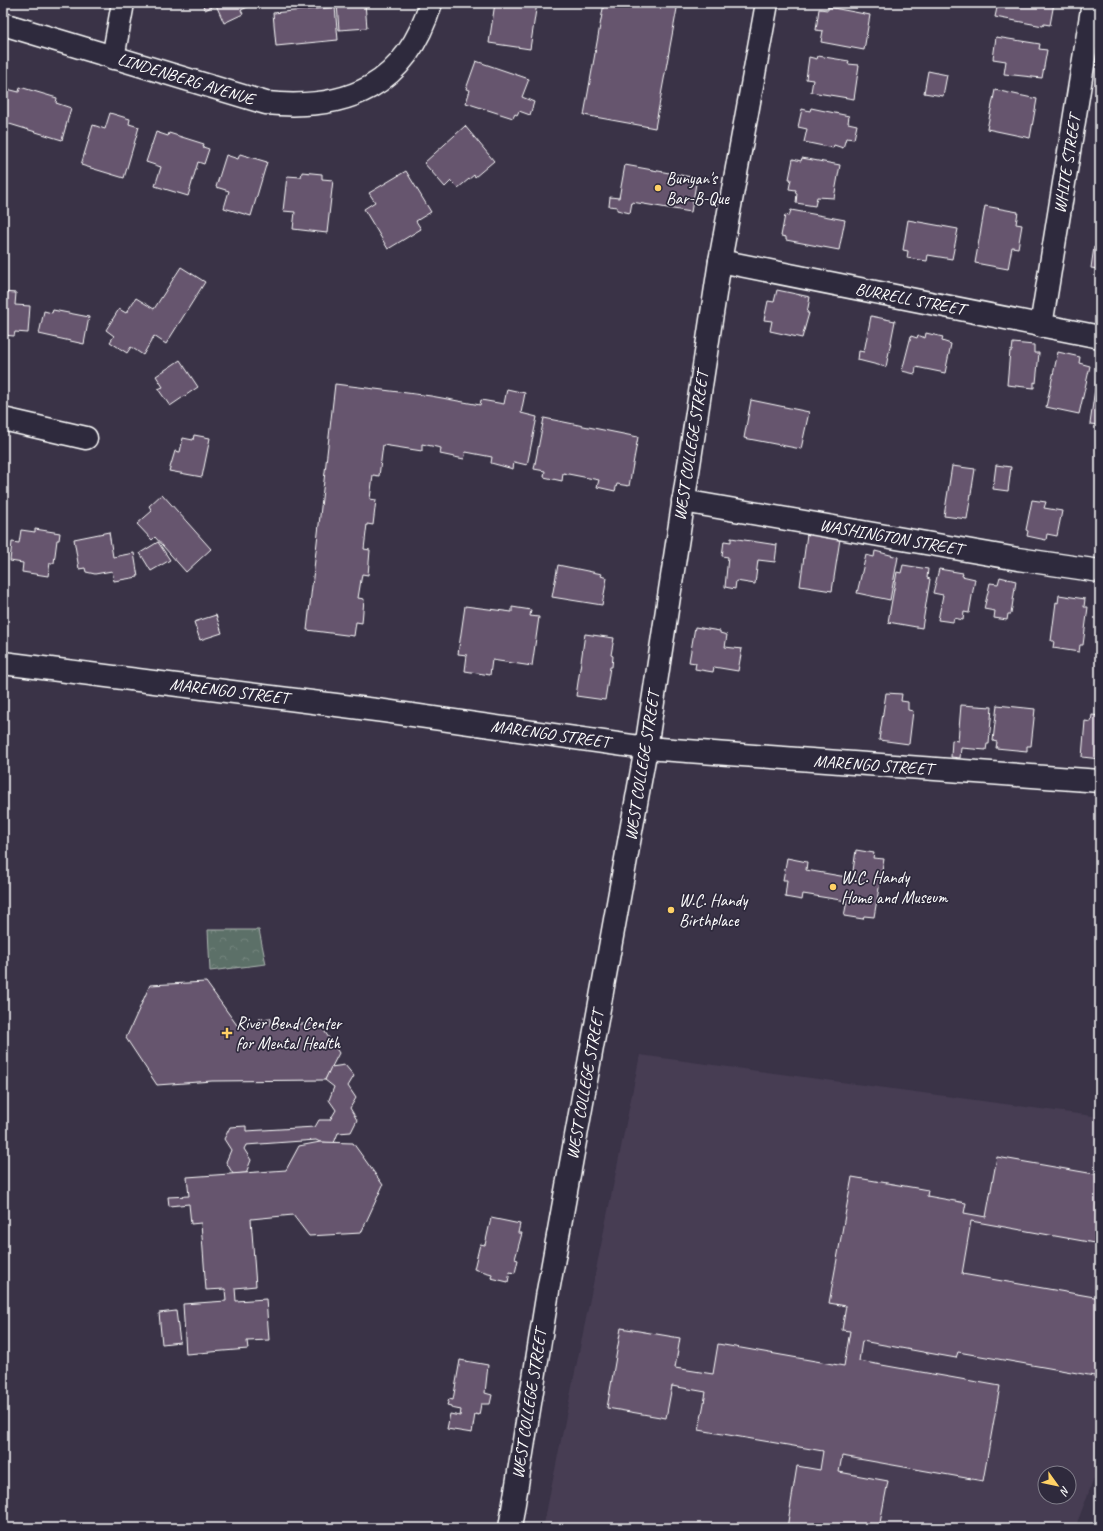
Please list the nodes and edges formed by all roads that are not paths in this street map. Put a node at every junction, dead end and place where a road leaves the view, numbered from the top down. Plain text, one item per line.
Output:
1 (123, 3) edge
2 (430, 3) edge
3 (767, 3) edge
4 (1093, 3) edge
5 (3, 24) edge
6 (113, 58) junction
7 (720, 261) junction
8 (1041, 326) junction
9 (1100, 337) edge
10 (3, 419) edge
11 (86, 438) dead end
12 (683, 501) junction
13 (1100, 571) edge
14 (3, 663) edge
15 (646, 748) junction
16 (1100, 781) edge
17 (510, 1528) edge

1 - 6 street
2 - 6 street, LINDENBERG AVENUE
3 - 7 street, WEST COLLEGE STREET
4 - 8 street, WHITE STREET
5 - 6 street, LINDENBERG AVENUE
7 - 8 street, BURRELL STREET
7 - 12 street, WEST COLLEGE STREET
8 - 9 street, BURRELL STREET
10 - 11 street
12 - 13 street, WASHINGTON STREET
12 - 15 street, WEST COLLEGE STREET
14 - 15 street, MARENGO STREET
15 - 16 street, MARENGO STREET
15 - 17 street, WEST COLLEGE STREET

